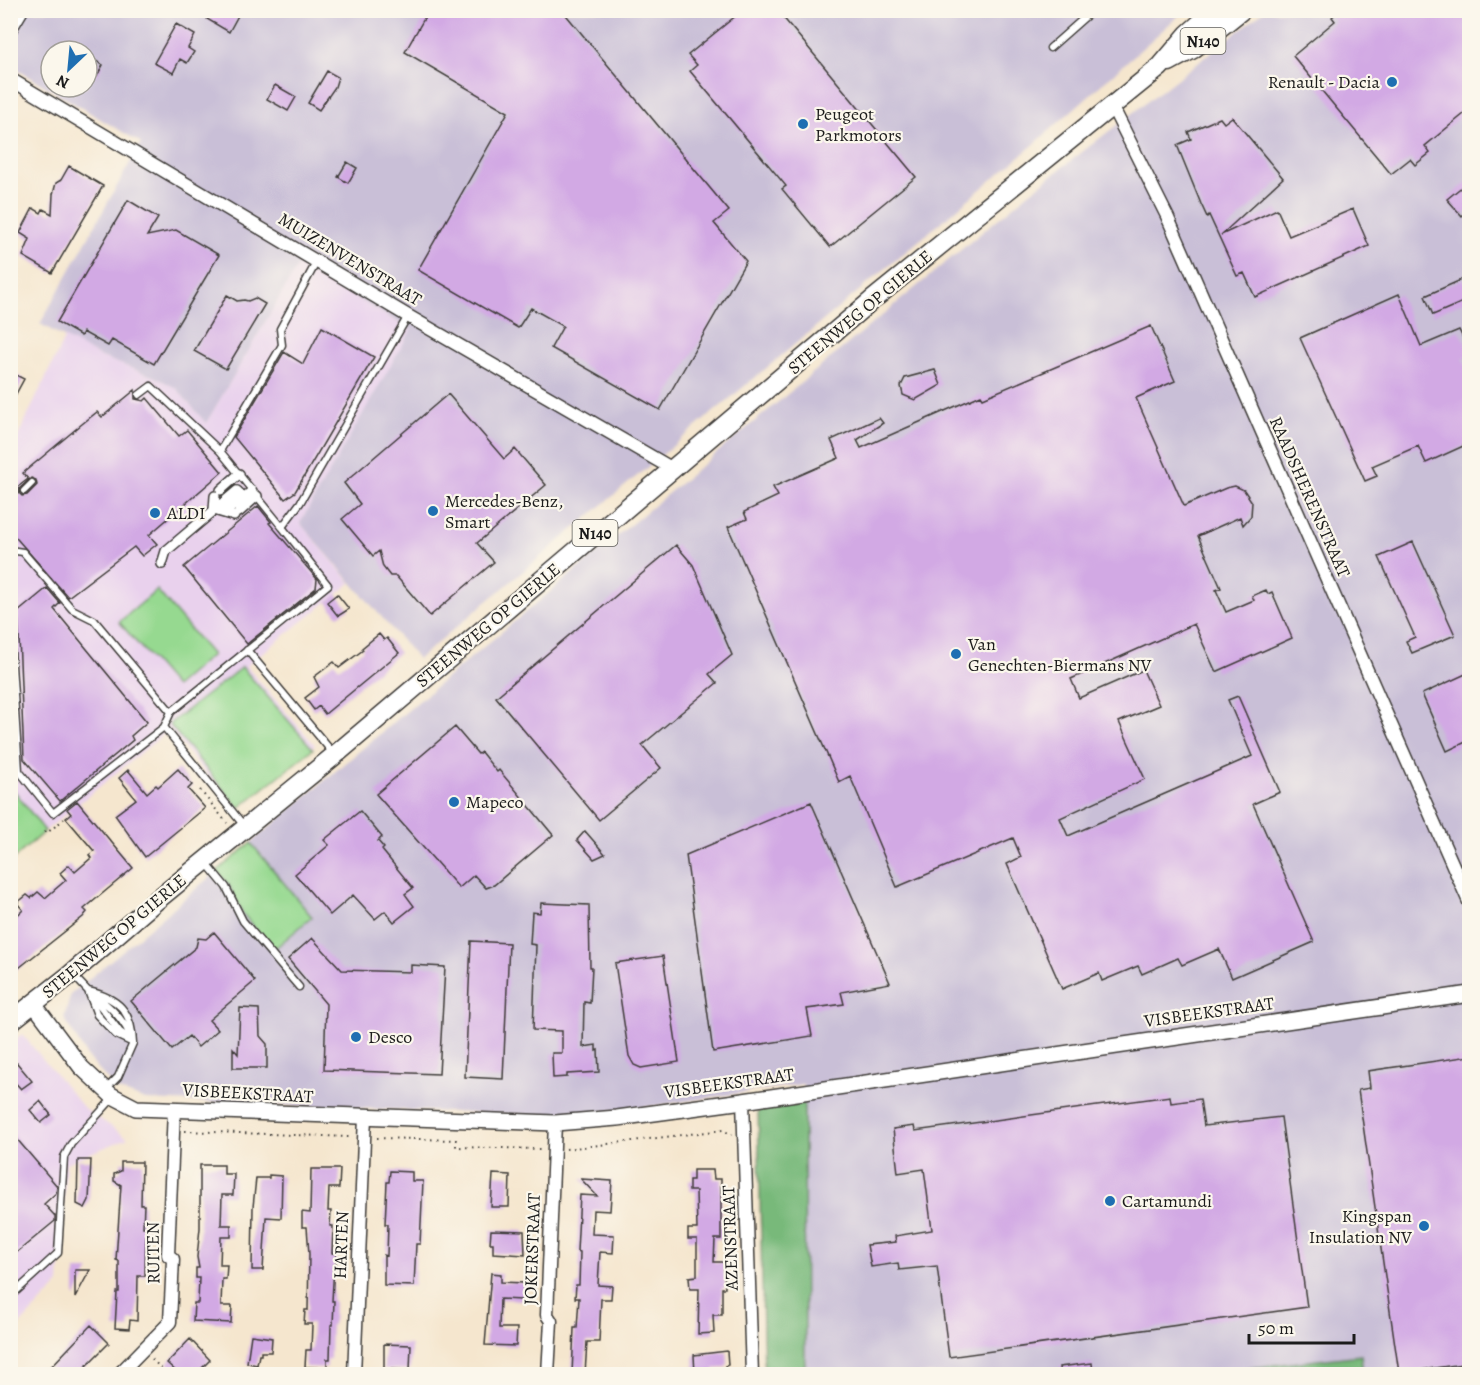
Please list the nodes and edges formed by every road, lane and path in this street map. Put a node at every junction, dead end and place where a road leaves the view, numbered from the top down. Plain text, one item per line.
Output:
1 (22, 10) edge
2 (1093, 10) edge
3 (1215, 10) edge
4 (1242, 10) edge
5 (10, 30) edge
6 (1050, 48) dead end
7 (1160, 67) junction
8 (10, 80) edge
9 (1112, 106) junction
10 (318, 261) junction
11 (408, 316) junction
12 (140, 395) dead end
13 (220, 451) junction
14 (671, 468) junction
15 (238, 474) junction
16 (32, 483) dead end
17 (24, 491) dead end
18 (255, 493) junction
19 (214, 510) junction
20 (282, 527) junction
21 (10, 550) edge
22 (162, 564) dead end
23 (10, 634) edge
24 (247, 650) junction
25 (171, 712) junction
26 (164, 728) junction
27 (335, 754) junction
28 (196, 785) dead end
29 (64, 819) dead end
30 (45, 831) dead end
31 (241, 831) junction
32 (204, 861) junction
33 (1470, 904) edge
34 (71, 974) junction
35 (299, 987) dead end
36 (88, 991) junction
37 (1470, 994) edge
38 (33, 1003) junction
39 (10, 1022) edge
40 (133, 1043) junction
41 (110, 1093) junction
42 (743, 1101) junction
43 (174, 1109) junction
44 (365, 1117) junction
45 (555, 1124) junction
46 (173, 1130) junction
47 (734, 1136) dead end
48 (364, 1137) junction
49 (554, 1150) junction
50 (10, 1297) edge
51 (143, 1350) junction
52 (118, 1374) edge
53 (166, 1374) edge
54 (354, 1374) edge
55 (548, 1374) edge
56 (752, 1374) edge

1 - 5 street
2 - 6 lane
3 - 7 main road, STEENWEG OP GIERLE / N140
4 - 7 main road, STEENWEG OP GIERLE / N140
7 - 9 main road, STEENWEG OP GIERLE / N140
8 - 10 street, MUIZENVENSTRAAT
9 - 14 main road, STEENWEG OP GIERLE / N140
9 - 33 street, RAADSHERENSTRAAT
10 - 11 street, MUIZENVENSTRAAT
10 - 13 lane
11 - 14 street, MUIZENVENSTRAAT
11 - 20 lane
12 - 13 lane
13 - 15 lane
14 - 27 main road, STEENWEG OP GIERLE / N140
15 - 18 lane
15 - 19 street
16 - 17 lane
18 - 19 street
18 - 19 street
18 - 20 lane
19 - 22 street
20 - 24 lane
21 - 25 lane
23 - 26 lane
24 - 25 lane
24 - 27 lane
25 - 26 lane
26 - 31 lane
27 - 31 main road, STEENWEG OP GIERLE / N140
28 - 31 path
29 - 30 path
31 - 32 main road, STEENWEG OP GIERLE / N140
32 - 34 main road, STEENWEG OP GIERLE / N140
32 - 35 lane
34 - 36 lane
34 - 38 main road, STEENWEG OP GIERLE / N140
36 - 40 lane
36 - 40 lane
37 - 42 street, VISBEEKSTRAAT
38 - 39 main road, STEENWEG OP GIERLE / N140
38 - 41 street, VISBEEKSTRAAT
40 - 41 lane
41 - 43 street, VISBEEKSTRAAT
41 - 50 lane
42 - 45 street, VISBEEKSTRAAT
42 - 56 street, AZENSTRAAT
43 - 44 street, VISBEEKSTRAAT
43 - 46 street, RUITEN
44 - 45 street, VISBEEKSTRAAT
44 - 48 street, HARTEN
45 - 49 street, JOKERSTRAAT
46 - 48 path
46 - 51 street, RUITEN
47 - 49 path
48 - 49 path
48 - 54 street, HARTEN
49 - 55 street, JOKERSTRAAT
51 - 52 street, RUITEN
51 - 53 path

